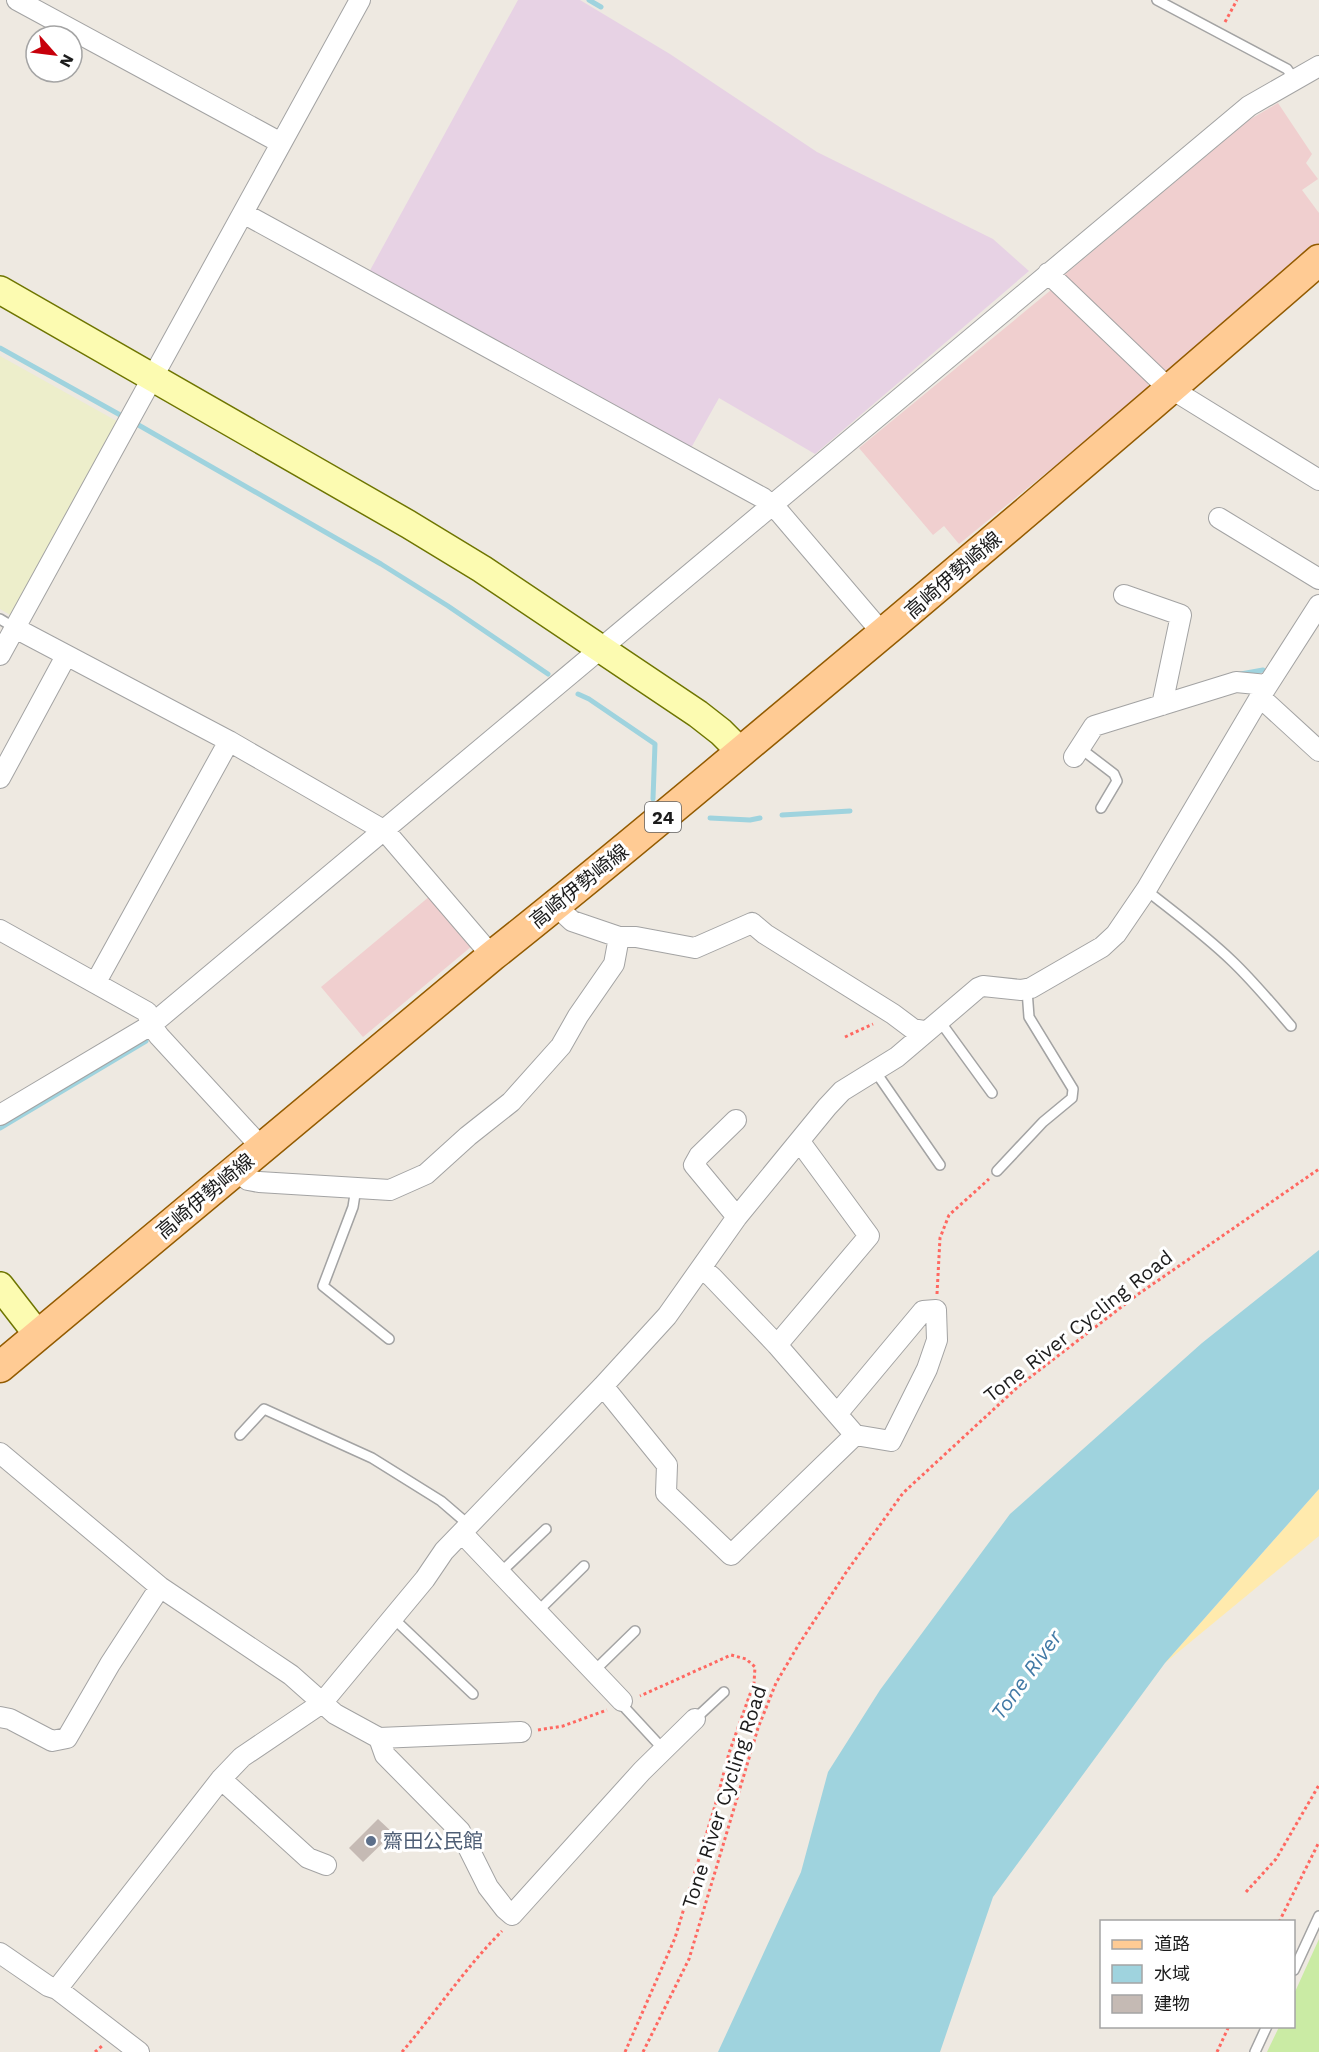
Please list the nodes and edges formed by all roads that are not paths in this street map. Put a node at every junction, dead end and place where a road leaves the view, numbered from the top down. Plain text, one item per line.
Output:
1 (17, 0) edge
2 (360, 0) edge
3 (1157, 0) edge
4 (1319, 66) edge
5 (1295, 80) junction
6 (281, 143) junction
7 (243, 213) junction
8 (1319, 260) edge
9 (1048, 273) junction
10 (0, 290) edge
11 (153, 378) junction
12 (1171, 389) junction
13 (1319, 480) edge
14 (773, 506) junction
15 (1220, 518) dead end
16 (1319, 579) edge
17 (1124, 595) dead end
18 (1319, 605) edge
19 (8, 623) edge
20 (884, 635) junction
21 (603, 649) junction
22 (0, 655) edge
23 (66, 656) junction
24 (1264, 691) junction
25 (1162, 705) junction
26 (229, 741) junction
27 (741, 752) junction
28 (1077, 752) joint
29 (1319, 752) edge
30 (0, 778) edge
31 (1101, 808) dead end
32 (385, 831) junction
33 (1146, 890) junction
34 (556, 906) junction
35 (0, 930) edge
36 (619, 937) junction
37 (492, 956) junction
38 (96, 982) junction
39 (1027, 990) junction
40 (151, 1025) junction
41 (932, 1026) junction
42 (1291, 1026) dead end
43 (874, 1070) junction
44 (992, 1093) dead end
45 (0, 1115) edge
46 (736, 1120) dead end
47 (800, 1142) junction
48 (262, 1149) junction
49 (940, 1165) dead end
50 (236, 1170) junction
51 (996, 1171) road end
52 (356, 1188) junction
53 (737, 1217) junction
54 (700, 1268) junction
55 (0, 1286) edge
56 (38, 1335) junction
57 (389, 1339) dead end
58 (777, 1345) junction
59 (0, 1366) edge
60 (603, 1386) junction
61 (837, 1414) junction
62 (240, 1435) dead end
63 (855, 1436) junction
64 (0, 1454) edge
65 (546, 1529) dead end
66 (466, 1530) junction
67 (584, 1566) dead end
68 (500, 1573) junction
69 (160, 1587) junction
70 (537, 1612) junction
71 (393, 1618) junction
72 (634, 1631) dead end
73 (594, 1671) junction
74 (724, 1692) dead end
75 (473, 1694) dead end
76 (622, 1701) joint
77 (322, 1703) junction
78 (0, 1717) edge
79 (694, 1719) joint
80 (521, 1732) road end
81 (379, 1738) junction
82 (663, 1749) junction
83 (221, 1779) junction
84 (326, 1865) dead end
85 (1319, 1916) edge
86 (0, 1953) edge
87 (1295, 1966) edge
88 (57, 1989) junction
89 (1266, 2028) edge
90 (139, 2052) edge
91 (1255, 2052) edge

1 - 6 street
2 - 6 street
3 - 5 lane
4 - 5 street
5 - 9 street
6 - 7 street
7 - 11 street
7 - 14 street
8 - 12 main road, 高崎伊勢崎線 / 24
9 - 12 street
9 - 14 street
10 - 11 street
11 - 19 street
11 - 21 street
12 - 13 street
12 - 20 main road, 高崎伊勢崎線 / 24
14 - 20 street
14 - 21 street
15 - 16 street
17 - 25 street
18 - 24 street
19 - 22 street
19 - 23 street
20 - 27 main road, 高崎伊勢崎線 / 24
21 - 27 street
21 - 32 street
23 - 26 street
23 - 30 street
24 - 25 street
24 - 29 street
24 - 33 street
25 - 28 street
26 - 32 street
26 - 38 street
27 - 34 main road, 高崎伊勢崎線 / 24
28 - 31 lane
32 - 37 street
32 - 40 street
33 - 39 street
33 - 42 lane
34 - 36 street
34 - 37 main road, 高崎伊勢崎線 / 24
35 - 38 street
36 - 41 street
36 - 52 street
37 - 48 main road, 高崎伊勢崎線 / 24
38 - 40 street
39 - 41 street
39 - 51 lane
40 - 45 street
40 - 48 street
41 - 43 street
41 - 44 lane
43 - 47 street
43 - 49 lane
46 - 53 street
47 - 53 street
47 - 58 street
48 - 50 main road, 高崎伊勢崎線 / 24
50 - 52 street
50 - 56 main road, 高崎伊勢崎線 / 24
52 - 57 lane
53 - 54 street
54 - 58 street
54 - 60 street
55 - 56 street
56 - 59 main road, 高崎伊勢崎線 / 24
58 - 61 street
60 - 63 street
60 - 66 street
61 - 63 street
61 - 63 street
62 - 66 lane
64 - 69 street
65 - 68 lane
66 - 68 street
66 - 71 street
67 - 70 lane
68 - 70 street
69 - 77 street
69 - 78 street
70 - 73 street
71 - 75 lane
71 - 77 street
72 - 73 lane
73 - 76 street
74 - 79 lane
76 - 82 lane
77 - 81 street
77 - 83 street
79 - 82 street
80 - 81 street
81 - 82 street
83 - 84 street
83 - 88 street
85 - 87 lane
86 - 88 street
88 - 90 street
89 - 91 lane

